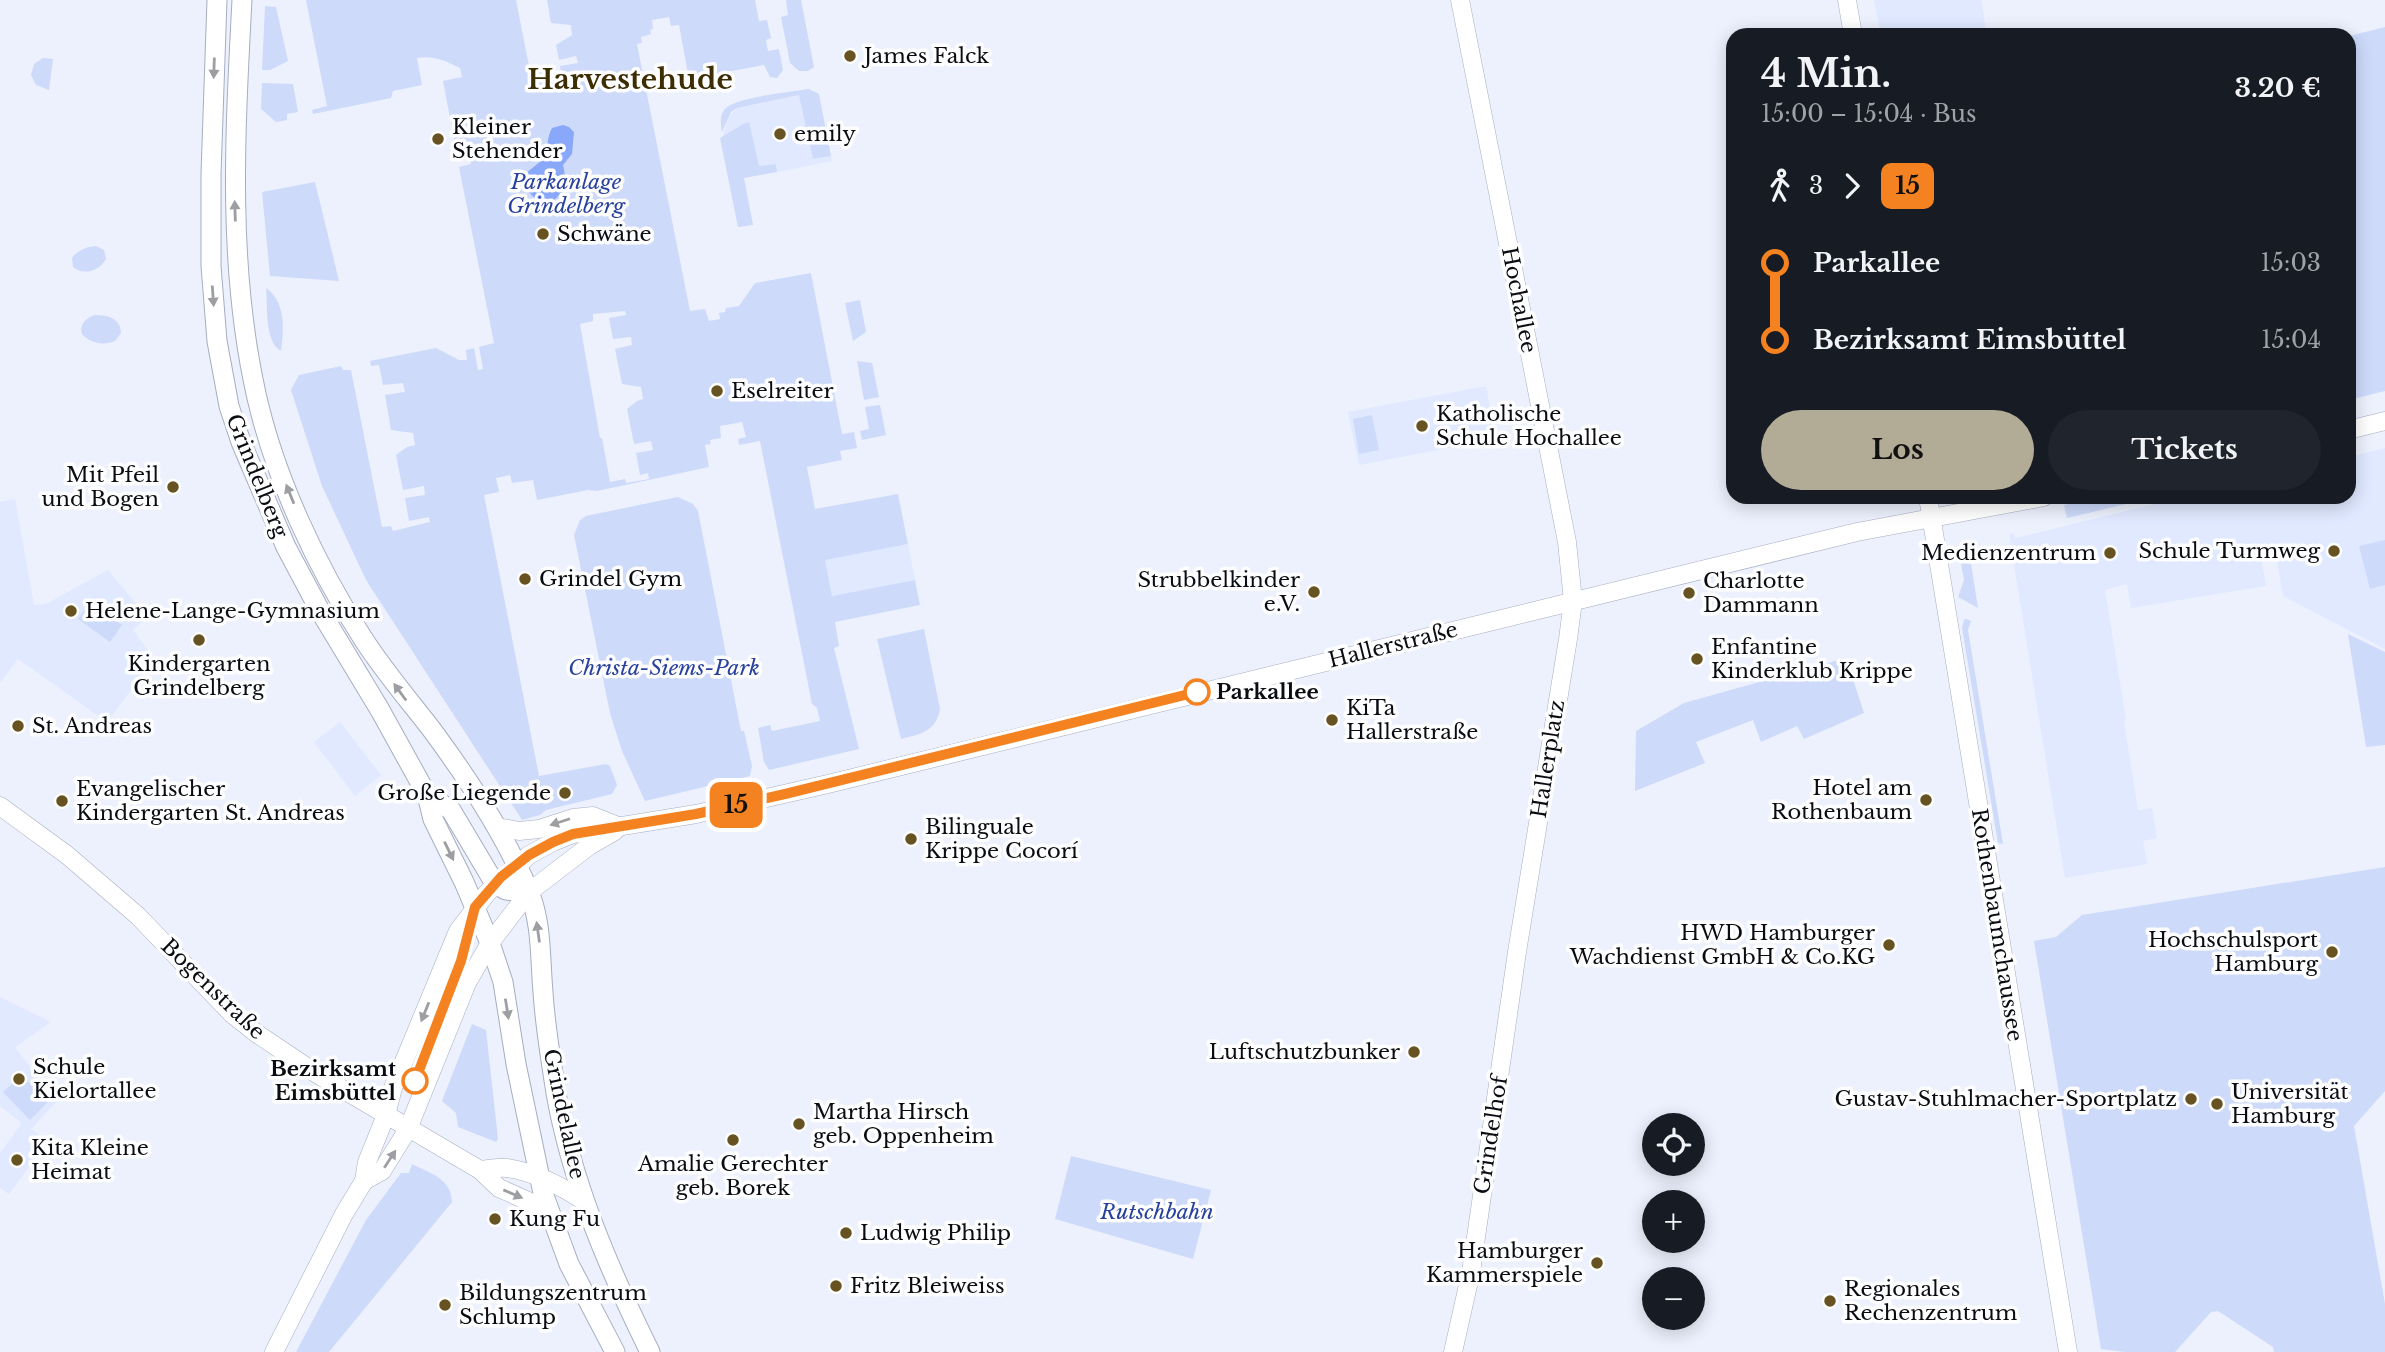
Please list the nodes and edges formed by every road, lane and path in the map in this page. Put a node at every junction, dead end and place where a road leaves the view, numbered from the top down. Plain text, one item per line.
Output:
1 (217, 0) edge
2 (242, 0) edge
3 (1460, 0) edge
4 (1847, 0) edge
5 (1852, 28) edge
6 (2385, 421) edge
7 (2356, 428) edge
8 (1929, 504) edge
9 (2005, 504) edge
10 (1932, 517) junction
11 (1573, 601) junction
12 (426, 795) junction
13 (0, 806) edge
14 (497, 827) junction
15 (621, 827) junction
16 (516, 866) junction
17 (495, 884) junction
18 (529, 892) junction
19 (475, 907) junction
20 (1523, 918) joint
21 (491, 943) junction
22 (386, 1115) junction
23 (408, 1129) junction
24 (480, 1170) junction
25 (539, 1177) junction
26 (364, 1181) junction
27 (584, 1201) junction
28 (549, 1213) junction
29 (274, 1352) edge
30 (615, 1352) edge
31 (650, 1352) edge
32 (1453, 1352) edge
33 (2068, 1352) edge

1 -> 12 main road, Grindelberg
14 -> 2 main road, Grindelberg
3 - 11 main road, Hochallee
4 - 5 main road
6 - 7 main road
8 - 10 main road, Rothenbaumchaussee
9 - 10 main road, Hallerstraße
10 - 11 main road, Hallerstraße
10 - 33 main road, Rothenbaumchaussee
11 - 15 main road, Hallerstraße
11 - 20 main road, Hallerplatz
12 - 17 main road
12 -> 19 main road, Grindelberg
13 - 22 main road, Bogenstraße
15 -> 14 main road
14 - 16 main road, Grindelberg
15 - 16 main road, Hallerstraße
15 - 18 main road, Hallerstraße
16 - 17 main road, Hallerstraße
16 - 18 main road, Grindelallee
17 - 18 main road
17 - 19 main road, Hallerstraße
18 - 21 main road, Hallerstraße
27 -> 18 main road, Grindelallee
19 - 21 main road, Grindelallee
19 -> 22 main road, Hallerstraße
20 - 32 main road, Grindelhof
21 - 23 main road, Hallerstraße
21 -> 25 main road, Grindelallee
22 - 23 main road, Bogenstraße
22 - 26 main road, Hallerstraße
23 - 24 main road, Bogenstraße
26 -> 23 main road, Hallerstraße
24 - 25 main road
24 -> 28 main road, Bogenstraße
25 - 27 main road
25 - 28 main road, Grindelallee
26 - 29 main road
27 - 31 main road, Grindelallee
28 - 30 main road, Grindelallee

